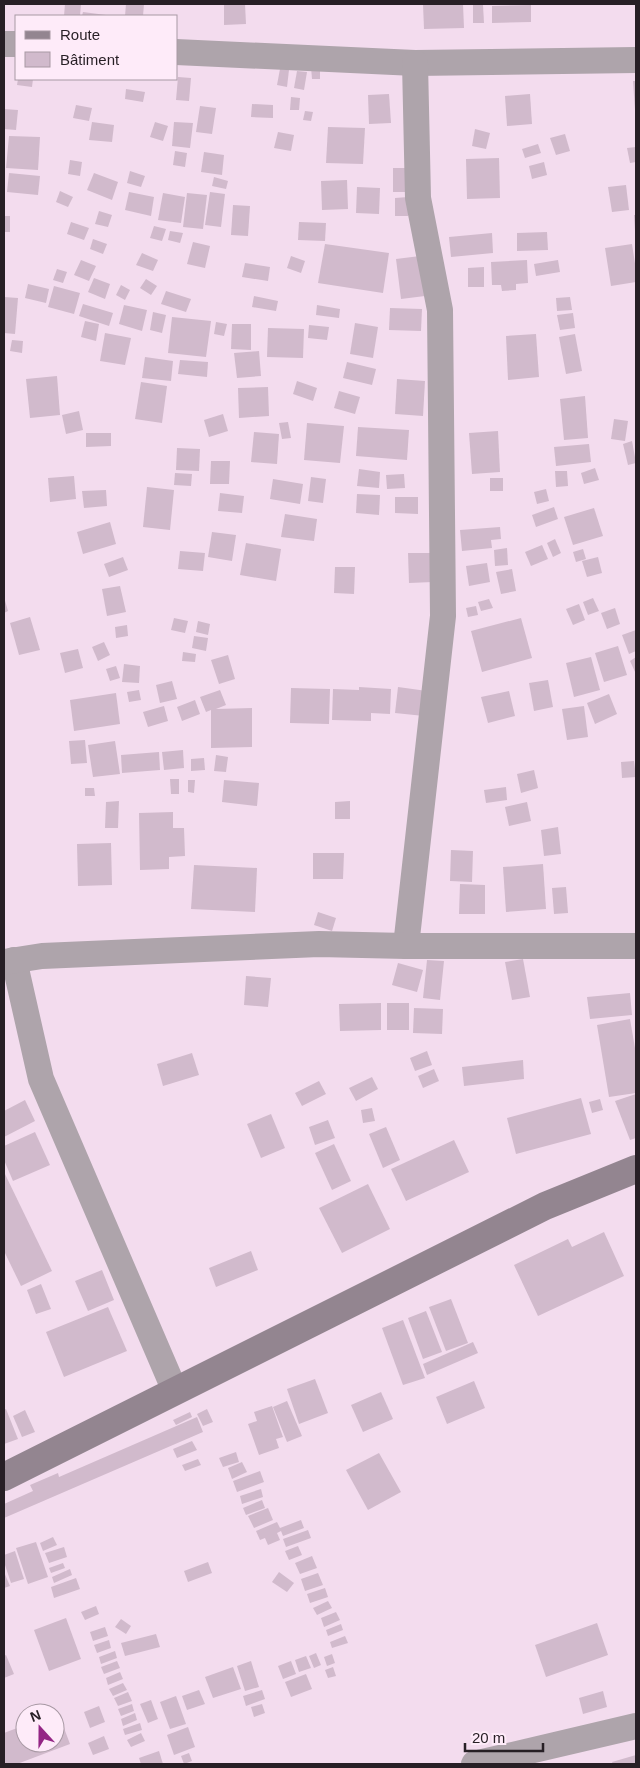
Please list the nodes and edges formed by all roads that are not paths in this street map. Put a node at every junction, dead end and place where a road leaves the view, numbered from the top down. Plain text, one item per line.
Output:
1 (178, 52) edge
2 (636, 60) edge
3 (415, 63) junction
4 (406, 946) junction
5 (636, 946) edge
6 (9, 961) edge
7 (636, 1169) edge
8 (175, 1391) junction
9 (4, 1477) edge
10 (636, 1726) edge
11 (474, 1764) edge

1 - 3 street
2 - 3 street
3 - 4 street
4 - 5 street
4 - 6 street
6 - 8 street
7 - 8 main road
8 - 9 main road
10 - 11 street

